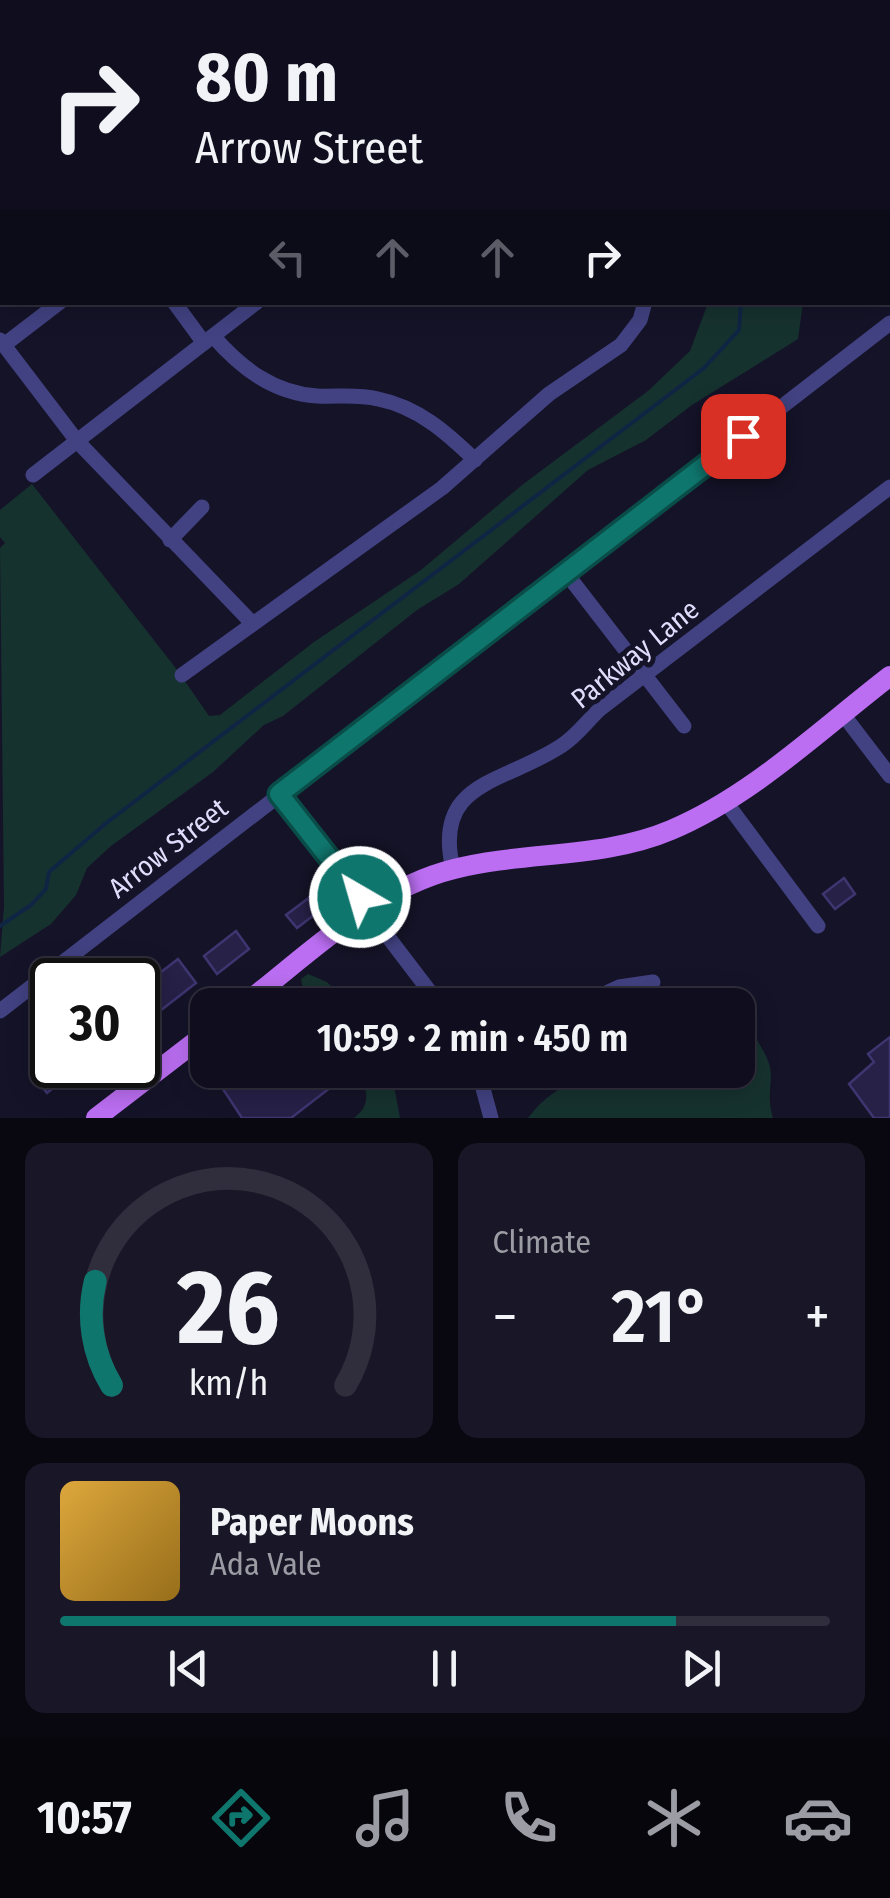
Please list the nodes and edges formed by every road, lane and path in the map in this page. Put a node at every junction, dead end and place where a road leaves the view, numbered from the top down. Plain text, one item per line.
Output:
1 (56, 305) edge
2 (177, 305) edge
3 (253, 305) edge
4 (644, 305) edge
5 (890, 323) edge
6 (209, 340) junction
7 (2, 343) edge
8 (77, 441) junction
9 (475, 460) junction
10 (32, 476) dead end
11 (890, 487) edge
12 (202, 507) dead end
13 (170, 540) junction
14 (566, 573) junction
15 (252, 623) junction
16 (645, 674) junction
17 (182, 675) dead end
18 (890, 676) edge
19 (842, 713) junction
20 (684, 726) dead end
21 (890, 776) edge
22 (279, 794) junction
23 (725, 802) junction
24 (452, 870) junction
25 (369, 909) junction
26 (818, 926) dead end
27 (653, 982) dead end
28 (265, 988) edge
29 (427, 988) edge
30 (617, 988) edge
31 (0, 1011) edge
32 (190, 1046) edge
33 (483, 1088) edge
34 (96, 1118) edge
35 (491, 1118) edge

1 - 7 street
2 - 6 street
3 - 6 street
4 - 9 street
5 - 14 street, Arrow Street
6 - 8 street
6 - 9 street
7 - 8 street
8 - 10 street
8 - 13 street
9 - 15 street
11 - 16 street, Parkway Lane
12 - 13 street
13 - 15 street
14 - 16 street
14 - 22 street, Arrow Street
15 - 17 street
16 - 20 street
16 - 24 street, Parkway Lane
18 - 19 main road
19 - 21 street
19 - 23 main road
22 - 25 street
22 - 31 street, Arrow Street
23 - 24 main road
23 - 26 street
24 - 25 main road
25 - 28 main road
25 - 29 street
27 - 30 street
32 - 34 main road
33 - 35 street

